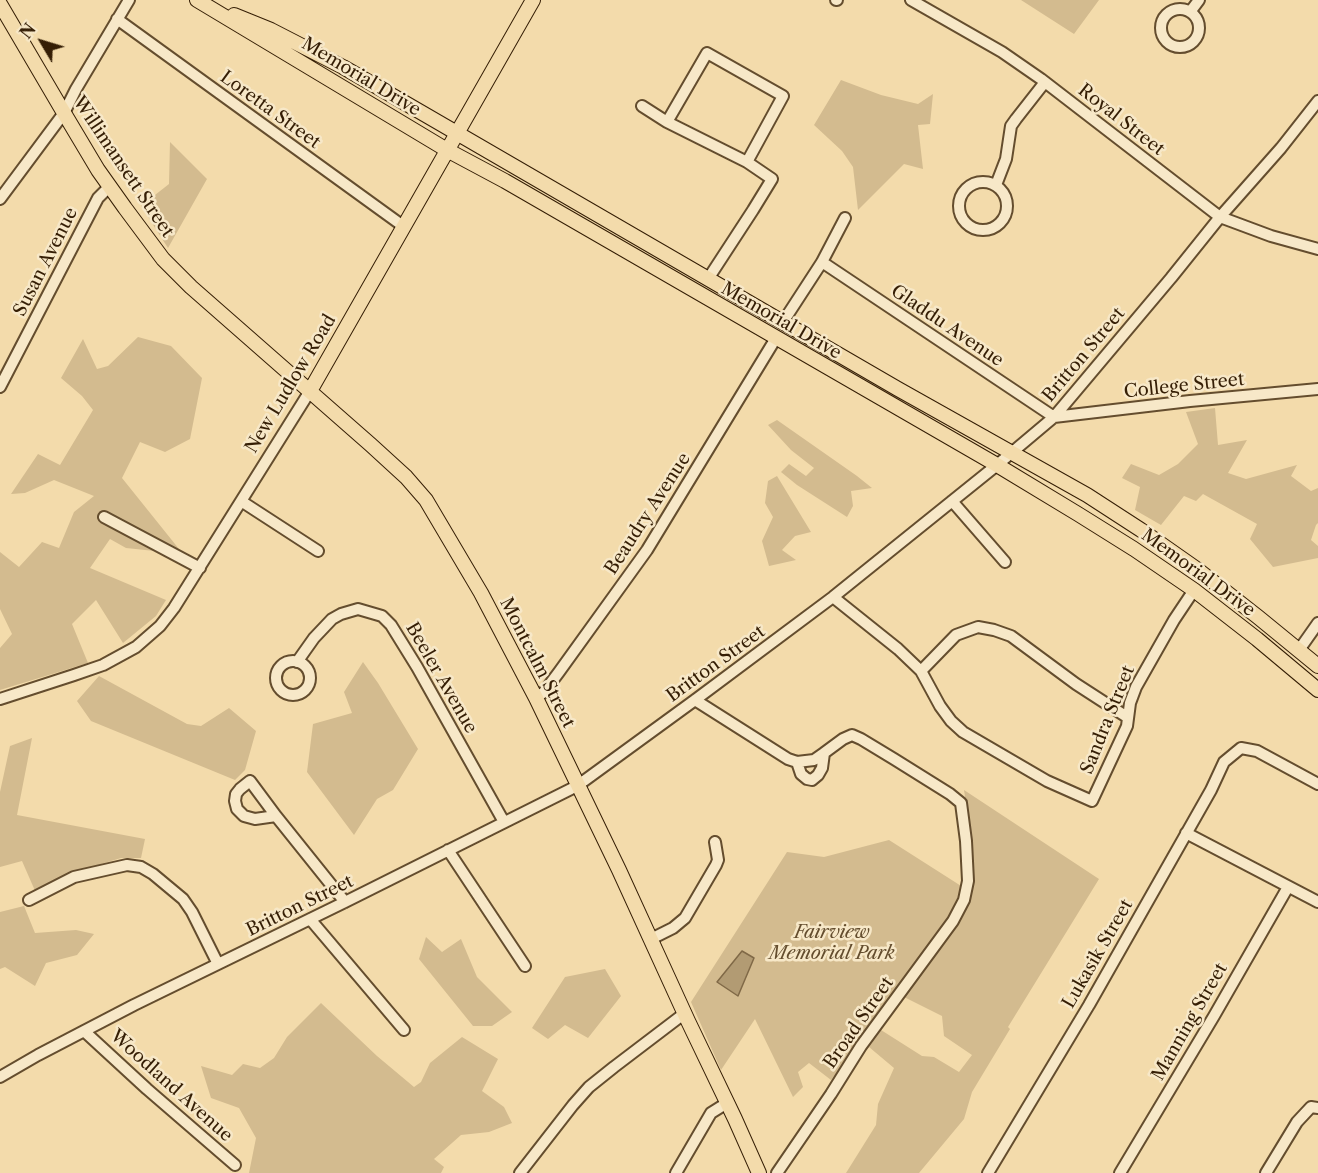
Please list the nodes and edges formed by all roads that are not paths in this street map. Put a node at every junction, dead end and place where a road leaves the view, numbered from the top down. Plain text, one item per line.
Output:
1 (129, 0) edge
2 (533, 0) edge
3 (912, 0) edge
4 (1199, 0) edge
5 (0, 4) edge
6 (203, 4) edge
7 (1190, 12) dead end
8 (117, 19) junction
9 (1045, 82) junction
10 (1318, 101) edge
11 (642, 106) dead end
12 (64, 113) junction
13 (667, 122) junction
14 (457, 134) junction
15 (447, 150) junction
16 (747, 162) junction
17 (996, 185) junction
18 (110, 186) junction
19 (0, 199) edge
20 (1220, 217) junction
21 (845, 218) dead end
22 (403, 226) junction
23 (1318, 249) edge
24 (162, 257) joint
25 (822, 262) junction
26 (708, 279) junction
27 (783, 322) junction
28 (776, 338) junction
29 (0, 387) edge
30 (1318, 389) edge
31 (310, 391) junction
32 (1054, 417) junction
33 (1011, 453) junction
34 (997, 465) junction
35 (241, 501) junction
36 (952, 501) junction
37 (104, 517) dead end
38 (318, 551) dead end
39 (1005, 562) dead end
40 (200, 568) junction
41 (1194, 590) junction
42 (833, 597) junction
43 (1318, 623) edge
44 (1299, 650) junction
45 (297, 662) dead end
46 (1318, 666) edge
47 (921, 671) junction
48 (1318, 690) edge
49 (536, 698) junction
50 (0, 699) edge
51 (695, 700) junction
52 (1127, 717) junction
53 (824, 753) junction
54 (797, 762) junction
55 (1318, 784) edge
56 (577, 786) junction
57 (276, 816) dead end
58 (504, 822) junction
59 (1186, 832) junction
60 (716, 842) dead end
61 (448, 850) junction
62 (1288, 887) junction
63 (29, 900) dead end
64 (345, 902) junction
65 (1318, 902) edge
66 (310, 919) junction
67 (651, 939) junction
68 (218, 964) junction
69 (525, 966) dead end
70 (685, 1013) junction
71 (404, 1030) dead end
72 (84, 1031) junction
73 (0, 1077) edge
74 (727, 1103) junction
75 (1318, 1108) edge
76 (235, 1165) dead end
77 (520, 1173) edge
78 (676, 1173) edge
79 (759, 1173) edge
80 (777, 1173) edge
81 (988, 1173) edge
82 (1120, 1173) edge
83 (1266, 1173) edge

1 - 8 street
2 - 14 main road, New Ludlow Road
3 - 9 street, Royal Street
4 - 7 street
5 - 12 main road, Willimansett Street
6 - 14 main road, Memorial Drive
6 - 15 main road, Memorial Drive
8 - 12 street
8 - 22 street, Loretta Street
9 - 17 street
9 - 20 street, Royal Street
10 - 20 street, Britton Street
11 - 13 street
12 - 18 main road, Willimansett Street
12 - 19 street
13 - 16 street
13 - 16 street
14 - 15 main road, New Ludlow Road
14 - 26 main road, Memorial Drive
15 - 22 main road, New Ludlow Road
15 - 28 main road, Memorial Drive
16 - 26 street
17 - 17 street
18 - 24 main road, Willimansett Street
18 - 29 street, Susan Avenue
20 - 23 street, Royal Street
20 - 32 street, Britton Street
21 - 25 street
22 - 31 main road, New Ludlow Road
24 - 31 main road, Montcalm Street
25 - 27 street
25 - 32 street, Gladdu Avenue
26 - 27 main road, Memorial Drive
27 - 33 main road, Memorial Drive
28 - 34 main road, Memorial Drive
28 - 49 street, Beaudry Avenue
30 - 32 street, College Street
31 - 35 street, New Ludlow Road
31 - 49 main road, Montcalm Street
32 - 33 street, Britton Street
33 - 34 street, Britton Street
33 - 44 main road, Memorial Drive
34 - 36 street, Britton Street
34 - 41 main road, Memorial Drive
35 - 38 street
35 - 40 street, New Ludlow Road
36 - 39 street
36 - 42 street, Britton Street
37 - 40 street
40 - 50 street, New Ludlow Road
41 - 48 main road, Memorial Drive
41 - 52 street, Sandra Street
42 - 47 street
42 - 51 street, Britton Street
43 - 44 street
44 - 46 main road, Memorial Drive
45 - 58 street, Beeler Avenue
47 - 52 street
47 - 52 street, Sandra Street
49 - 56 main road, Montcalm Street
51 - 54 street
51 - 56 street, Britton Street
53 - 54 street
53 - 54 street
53 - 80 street, Broad Street
55 - 59 street, Lukasik Street
56 - 58 street, Britton Street
56 - 67 main road, Montcalm Street
57 - 64 street
58 - 61 street, Britton Street
59 - 62 street
59 - 81 street, Lukasik Street
60 - 67 street
61 - 64 street, Britton Street
61 - 69 street
62 - 65 street
62 - 82 street, Manning Street
63 - 68 street
64 - 66 street, Britton Street
66 - 68 street, Britton Street
66 - 71 street
67 - 70 main road, Montcalm Street
68 - 72 street, Britton Street
70 - 74 main road, Montcalm Street
70 - 77 street
72 - 73 street, Britton Street
72 - 76 street, Woodland Avenue
74 - 78 street
74 - 79 main road, Montcalm Street
75 - 83 street

